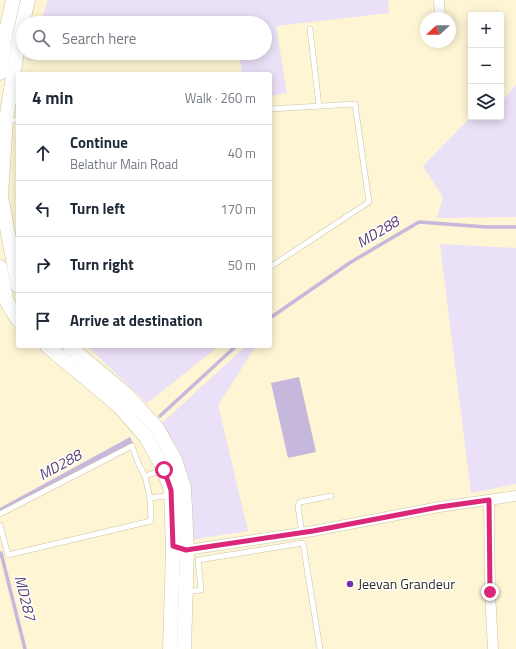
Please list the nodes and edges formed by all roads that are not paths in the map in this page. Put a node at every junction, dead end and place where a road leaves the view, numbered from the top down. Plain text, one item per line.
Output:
1 (13, 0) edge
2 (28, 0) edge
3 (439, 0) edge
4 (440, 12) edge
5 (24, 16) edge
6 (310, 29) dead end
7 (3, 36) edge
8 (16, 60) edge
9 (0, 73) edge
10 (319, 106) junction
11 (272, 109) edge
12 (8, 121) edge
13 (1, 196) edge
14 (272, 266) edge
15 (0, 267) edge
16 (16, 275) edge
17 (16, 317) edge
18 (49, 348) edge
19 (71, 348) edge
20 (164, 470) junction
21 (145, 476) junction
22 (171, 495) junction
23 (331, 496) dead end
24 (516, 496) edge
25 (150, 498) junction
26 (489, 500) junction
27 (0, 514) edge
28 (0, 525) edge
29 (302, 533) junction
30 (173, 546) junction
31 (186, 550) junction
32 (186, 592) junction
33 (170, 649) edge
34 (184, 649) edge
35 (320, 649) edge
36 (493, 649) edge

1 - 7 street
2 - 5 street
3 - 4 street
6 - 10 lane
7 - 9 street
8 - 12 street
10 - 11 lane
10 - 14 lane
12 - 13 street
13 - 16 street
15 - 17 street
18 - 20 street
19 - 31 street
20 - 21 lane
20 - 22 street
21 - 25 lane
21 - 27 lane
22 - 25 lane
22 - 30 street
23 - 29 lane
24 - 26 street
25 - 28 lane
26 - 29 street
26 - 36 street
29 - 31 street
30 - 31 street
30 - 33 street
31 - 32 street
32 - 34 street
32 - 35 lane

